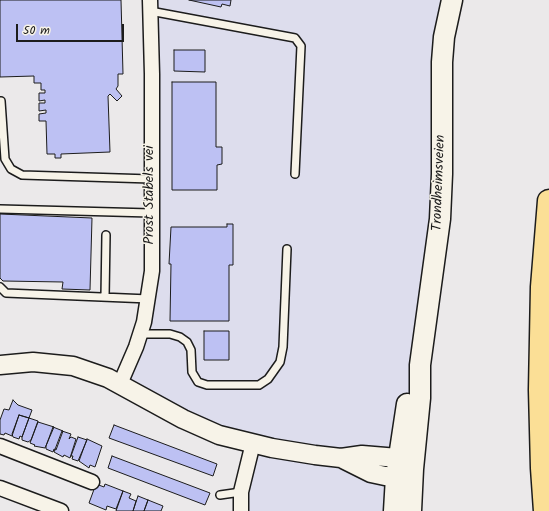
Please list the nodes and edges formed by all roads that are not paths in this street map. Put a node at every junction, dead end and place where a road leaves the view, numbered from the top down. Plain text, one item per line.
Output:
1 (452, 0) edge
2 (150, 5) edge
3 (1, 101) dead end
4 (295, 174) dead end
5 (151, 179) junction
6 (549, 201) edge
7 (0, 209) edge
8 (151, 213) junction
9 (106, 235) dead end
10 (287, 249) dead end
11 (0, 287) edge
12 (105, 297) junction
13 (149, 300) junction
14 (140, 334) junction
15 (0, 365) edge
16 (120, 384) junction
17 (253, 443) junction
18 (0, 446) edge
19 (402, 468) junction
20 (92, 482) dead end
21 (0, 488) edge
22 (241, 492) junction
23 (220, 495) dead end
24 (61, 511) edge
25 (241, 511) edge
26 (394, 511) edge
27 (411, 511) edge
28 (545, 511) edge

1 - 19 main road, Trondheimsveien
2 - 4 lane
2 - 5 street, Prost Stabels vei
3 - 5 lane
5 - 8 street, Prost Stabels vei
6 - 28 highway
7 - 8 lane
8 - 13 street, Prost Stabels vei
9 - 12 lane
10 - 14 lane
11 - 12 lane
12 - 13 lane
13 - 14 street, Prost Stabels vei
14 - 16 street, Prost Stabels vei
15 - 16 street
16 - 17 street
17 - 19 street
17 - 22 street
18 - 20 street
19 - 26 main road, Trondheimsveien
19 - 27 main road, Trondheimsveien
21 - 24 street
22 - 23 lane
22 - 25 street

